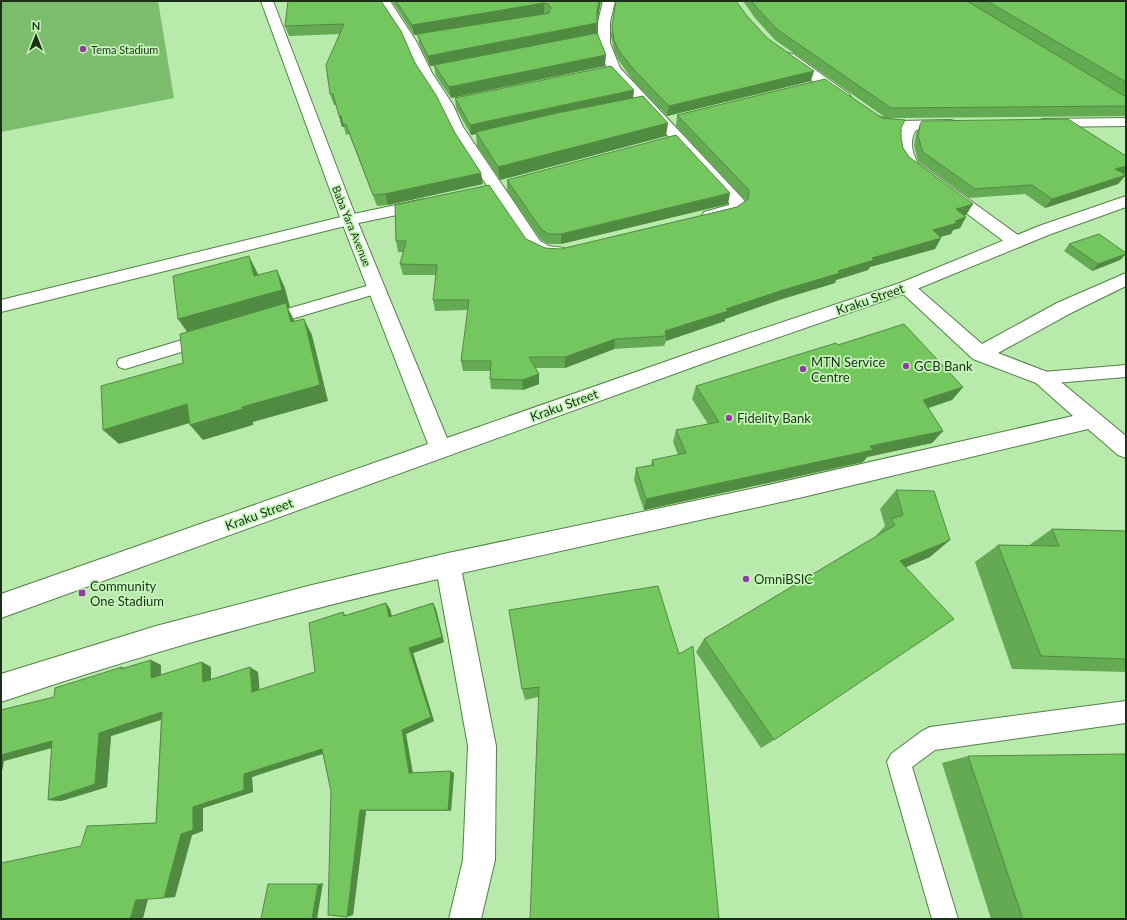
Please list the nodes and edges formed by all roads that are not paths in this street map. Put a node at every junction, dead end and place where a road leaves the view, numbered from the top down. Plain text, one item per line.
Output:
1 (268, 1) edge
2 (384, 1) edge
3 (609, 1) edge
4 (426, 38) edge
5 (410, 41) junction
6 (776, 48) edge
7 (825, 83) junction
8 (810, 87) edge
9 (646, 103) junction
10 (628, 106) edge
11 (1126, 122) edge
12 (1032, 123) edge
13 (961, 124) edge
14 (913, 125) junction
15 (481, 139) edge
16 (466, 143) junction
17 (441, 200) edge
18 (1126, 201) edge
19 (698, 219) edge
20 (349, 220) junction
21 (1016, 242) junction
22 (568, 250) edge
23 (1126, 279) edge
24 (906, 287) junction
25 (377, 288) junction
26 (1, 306) edge
27 (255, 324) edge
28 (217, 336) edge
29 (980, 354) junction
30 (125, 363) dead end
31 (1126, 371) edge
32 (1043, 378) junction
33 (1092, 420) junction
34 (441, 449) junction
35 (1126, 449) edge
36 (448, 564) junction
37 (1, 606) edge
38 (1, 688) edge
39 (1126, 712) edge
40 (465, 919) edge
41 (945, 919) edge

1 - 20 street, Baba Yara Avenue
2 - 5 street
3 - 9 street
4 - 5 street
5 - 16 street
6 - 7 street
7 - 8 street
7 - 14 street
9 - 10 street
9 - 19 street
11 - 12 street
13 - 14 street
14 - 21 street
15 - 16 street
16 - 22 street
17 - 20 street
18 - 21 street, Kraku Street
20 - 25 street, Baba Yara Avenue
20 - 26 street
21 - 24 street, Kraku Street
23 - 29 street
24 - 29 street
24 - 34 street, Kraku Street
25 - 27 lane
25 - 34 street, Baba Yara Avenue
28 - 30 lane
29 - 32 street
31 - 32 lane
32 - 33 street
33 - 35 street
33 - 36 street
34 - 37 street, Kraku Street
36 - 38 street
36 - 40 street
39 - 41 lane

